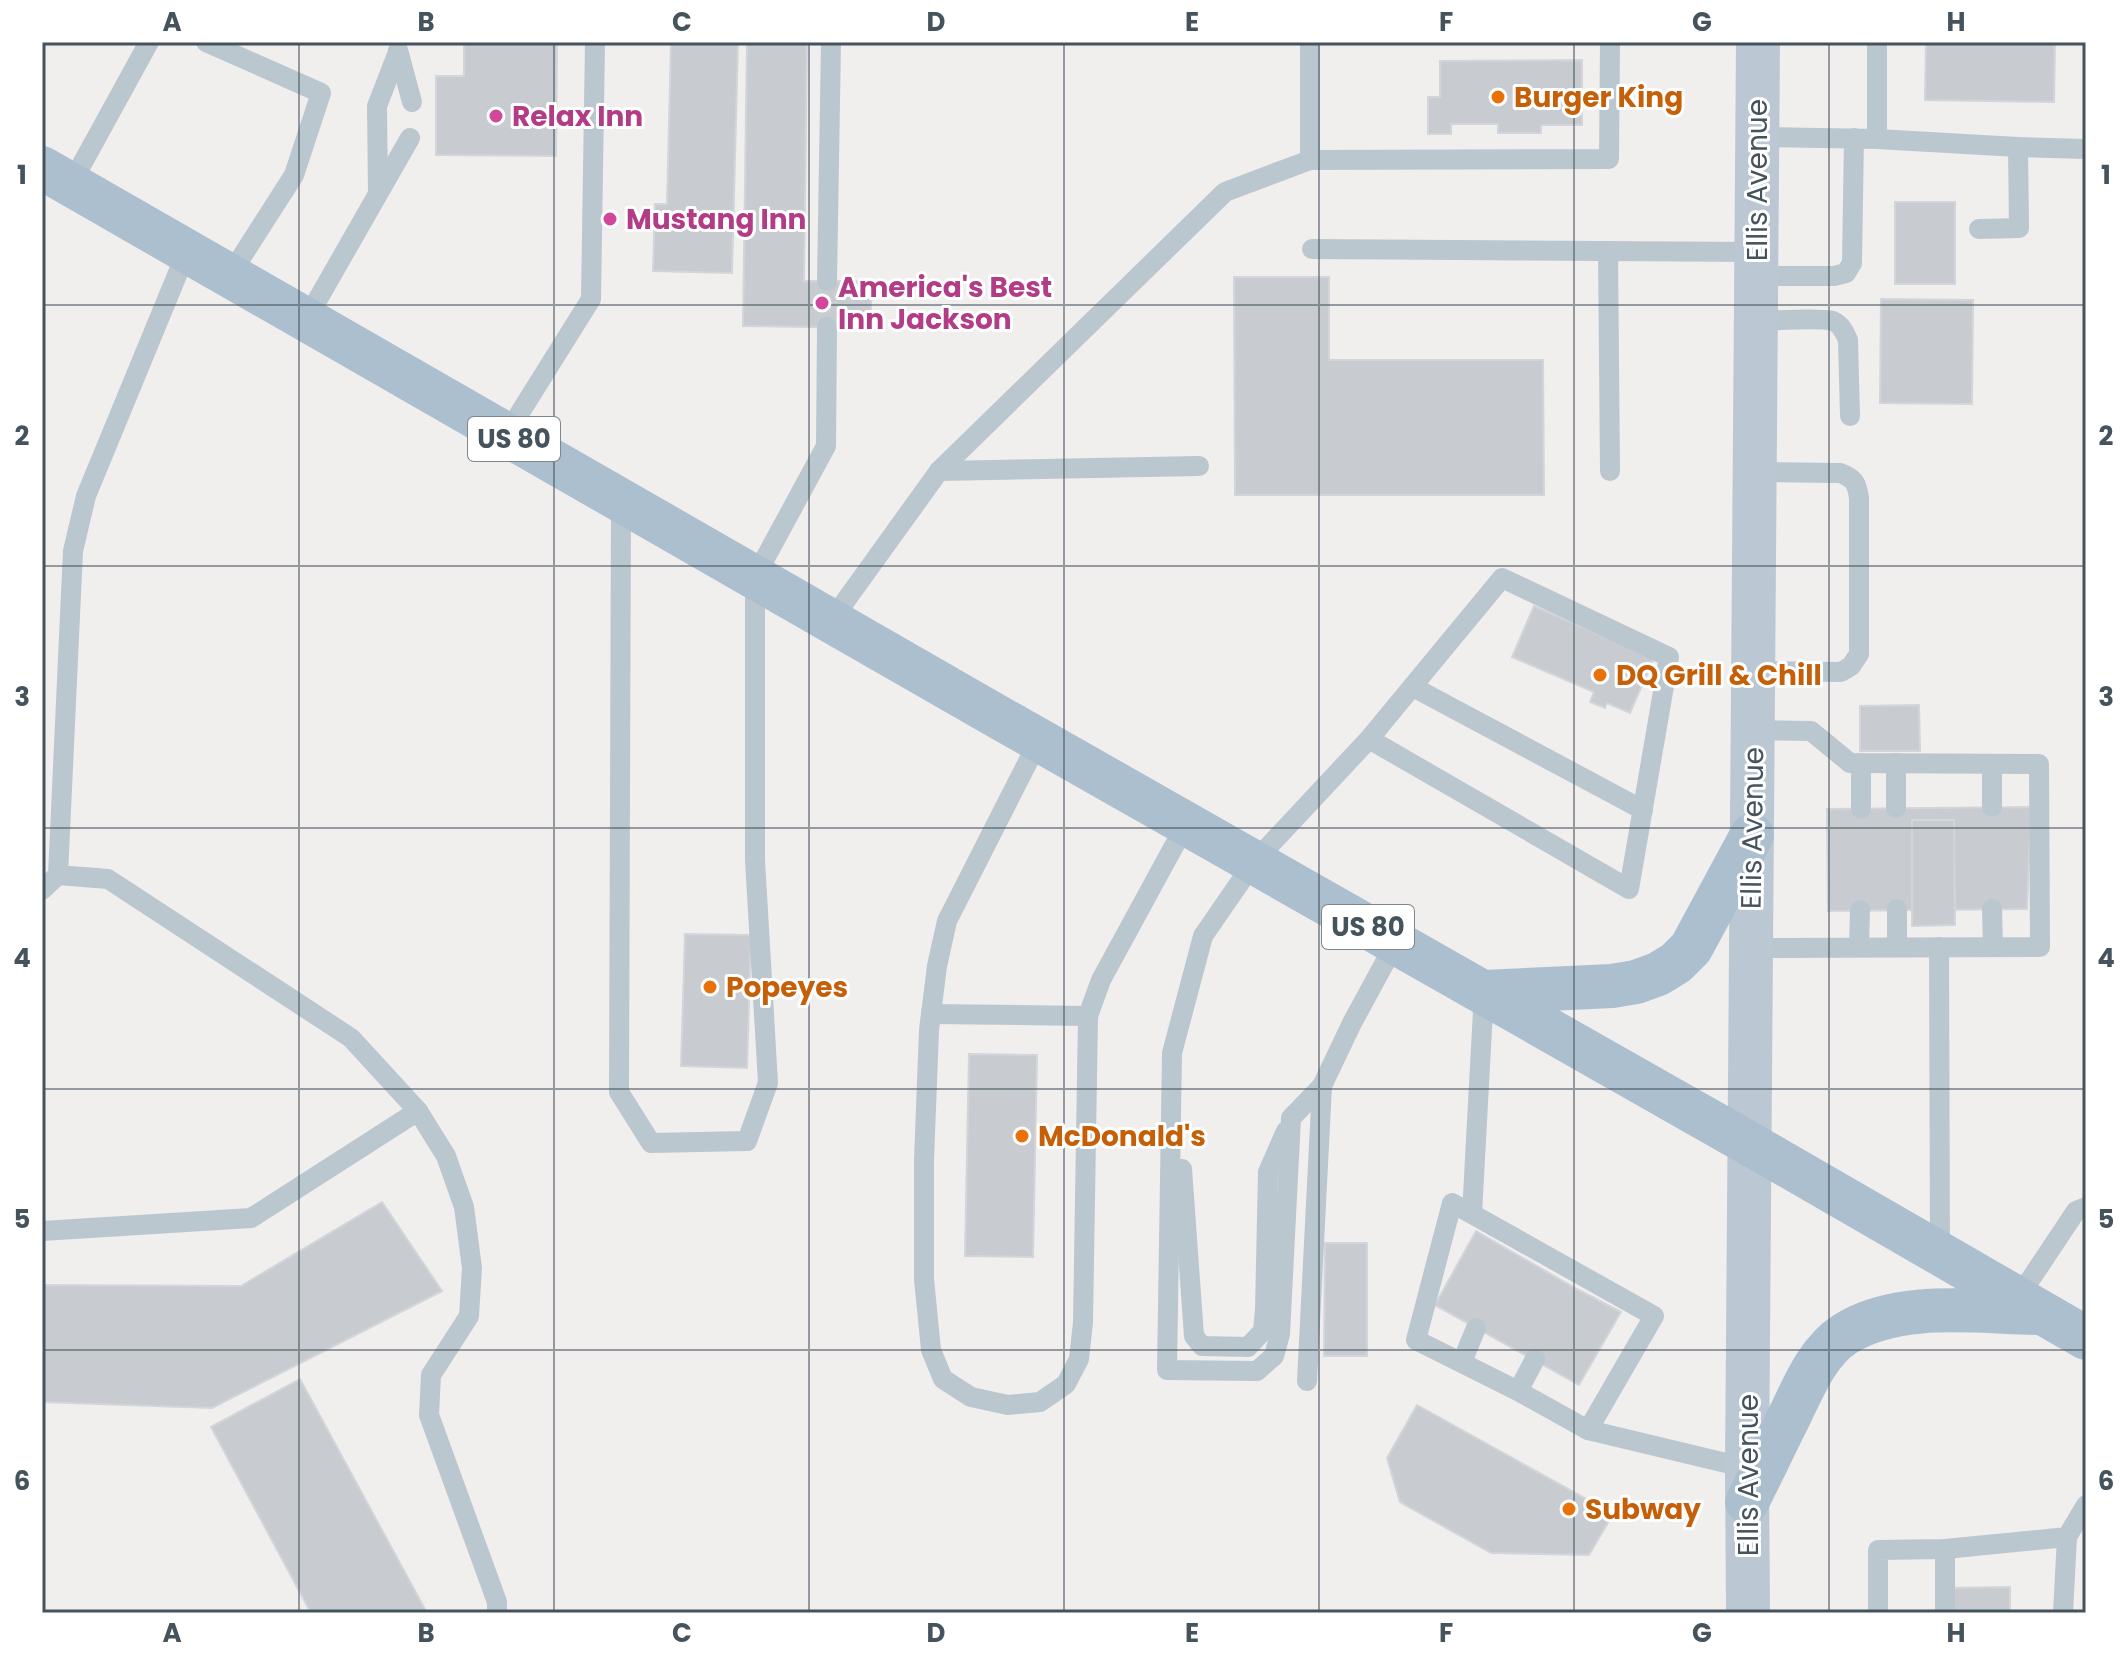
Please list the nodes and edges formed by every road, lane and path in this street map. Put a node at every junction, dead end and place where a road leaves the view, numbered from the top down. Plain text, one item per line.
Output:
1 (149, 42) edge
2 (206, 42) edge
3 (595, 42) edge
4 (831, 42) edge
5 (1310, 42) edge
6 (1610, 42) edge
7 (1758, 42) edge
8 (1877, 42) edge
9 (398, 47) edge
10 (412, 102) dead end
11 (1758, 137) junction
12 (410, 138) dead end
13 (1854, 138) junction
14 (1877, 139) junction
15 (2018, 147) junction
16 (2086, 149) edge
17 (1310, 160) junction
18 (56, 176) edge
19 (378, 192) junction
20 (1979, 229) dead end
21 (1312, 249) dead end
22 (187, 251) junction
23 (1608, 251) junction
24 (1757, 264) junction
25 (230, 275) junction
26 (827, 281) dead end
27 (306, 320) junction
28 (1756, 321) junction
29 (827, 327) dead end
30 (1850, 416) dead end
31 (506, 435) junction
32 (1199, 466) dead end
33 (939, 471) junction
34 (1610, 471) dead end
35 (1755, 472) junction
36 (621, 501) junction
37 (755, 577) junction
38 (831, 621) junction
39 (1753, 671) junction
40 (1413, 687) junction
41 (1753, 730) junction
42 (1369, 739) junction
43 (1039, 740) junction
44 (1861, 763) junction
45 (1896, 763) junction
46 (1992, 764) junction
47 (1992, 807) dead end
48 (1896, 808) dead end
49 (1861, 809) dead end
50 (1643, 810) junction
51 (1186, 824) junction
52 (1752, 835) junction
53 (1254, 862) junction
54 (58, 875) junction
55 (42, 890) edge
56 (1897, 909) dead end
57 (1992, 909) dead end
58 (1860, 910) dead end
59 (1396, 942) junction
60 (1859, 947) junction
61 (1897, 947) junction
62 (1939, 947) junction
63 (1993, 947) junction
64 (1751, 948) junction
65 (1484, 992) junction
66 (931, 1014) junction
67 (1088, 1016) junction
68 (1322, 1086) junction
69 (1172, 1106) junction
70 (418, 1111) junction
71 (1291, 1118) junction
72 (1750, 1144) junction
73 (2086, 1207) edge
74 (1472, 1214) junction
75 (42, 1231) edge
76 (1940, 1253) junction
77 (2031, 1306) junction
78 (1476, 1328) dead end
79 (2086, 1338) edge
80 (1535, 1359) dead end
81 (1462, 1362) junction
82 (1307, 1381) dead end
83 (1518, 1391) junction
84 (1588, 1430) junction
85 (1747, 1485) junction
86 (2086, 1505) edge
87 (2067, 1537) junction
88 (1945, 1549) junction
89 (2086, 1555) edge
90 (497, 1613) edge
91 (1748, 1613) edge
92 (1878, 1613) edge
93 (1945, 1613) edge
94 (2063, 1613) edge

1 - 18 lane
2 - 25 lane
3 - 31 lane
4 - 26 lane
5 - 17 lane
6 - 17 lane
7 - 11 main road, Ellis Avenue
8 - 14 lane
9 - 10 lane
9 - 19 lane
11 - 13 lane
11 - 24 main road, Ellis Avenue
12 - 19 lane
13 - 14 lane
13 - 24 lane
14 - 15 lane
15 - 16 lane
15 - 20 lane
17 - 33 lane
18 - 22 main road, US 80
19 - 27 lane
21 - 23 lane
22 - 25 main road, US 80
22 - 54 lane
23 - 24 lane
23 - 34 lane
24 - 28 main road, Ellis Avenue
25 - 27 main road, US 80
27 - 31 main road, US 80
28 - 30 lane
28 - 35 main road, Ellis Avenue
29 - 37 lane
31 - 36 main road, US 80
32 - 33 lane
33 - 38 lane
35 - 39 main road, Ellis Avenue
35 - 39 lane
36 - 37 main road, US 80
36 - 37 lane
37 - 38 main road, US 80
38 - 43 main road, US 80
39 - 41 main road, Ellis Avenue
40 - 42 lane
40 - 50 lane
40 - 50 lane
41 - 44 lane
41 - 52 main road, Ellis Avenue
42 - 50 lane
42 - 53 lane
43 - 51 main road, US 80
43 - 66 lane
44 - 45 lane
44 - 49 lane
45 - 46 lane
45 - 48 lane
46 - 47 lane
46 - 63 lane
51 - 53 main road, US 80
51 - 67 lane
52 - 64 main road, Ellis Avenue
52 - 65 main road
53 - 59 main road, US 80
53 - 69 lane
54 - 55 lane
54 - 70 lane
56 - 61 lane
57 - 63 lane
58 - 60 lane
59 - 65 main road, US 80
59 - 68 lane
60 - 61 lane
60 - 64 lane
61 - 62 lane
62 - 63 lane
62 - 76 lane
64 - 72 main road, Ellis Avenue
65 - 72 main road, US 80
65 - 74 lane
66 - 67 lane
66 - 67 lane
68 - 71 lane
68 - 82 lane
69 - 71 lane
69 - 71 lane
70 - 75 lane
70 - 90 lane
72 - 76 main road, US 80
72 - 85 main road, Ellis Avenue
73 - 77 lane
74 - 81 lane
74 - 84 lane
76 - 77 main road, US 80
77 - 79 main road, US 80
77 - 85 main road
78 - 81 lane
80 - 83 lane
81 - 83 lane
83 - 84 lane
84 - 85 lane
85 - 91 main road, Ellis Avenue
86 - 87 lane
87 - 88 lane
87 - 89 lane
87 - 94 lane
88 - 92 lane
88 - 93 lane

